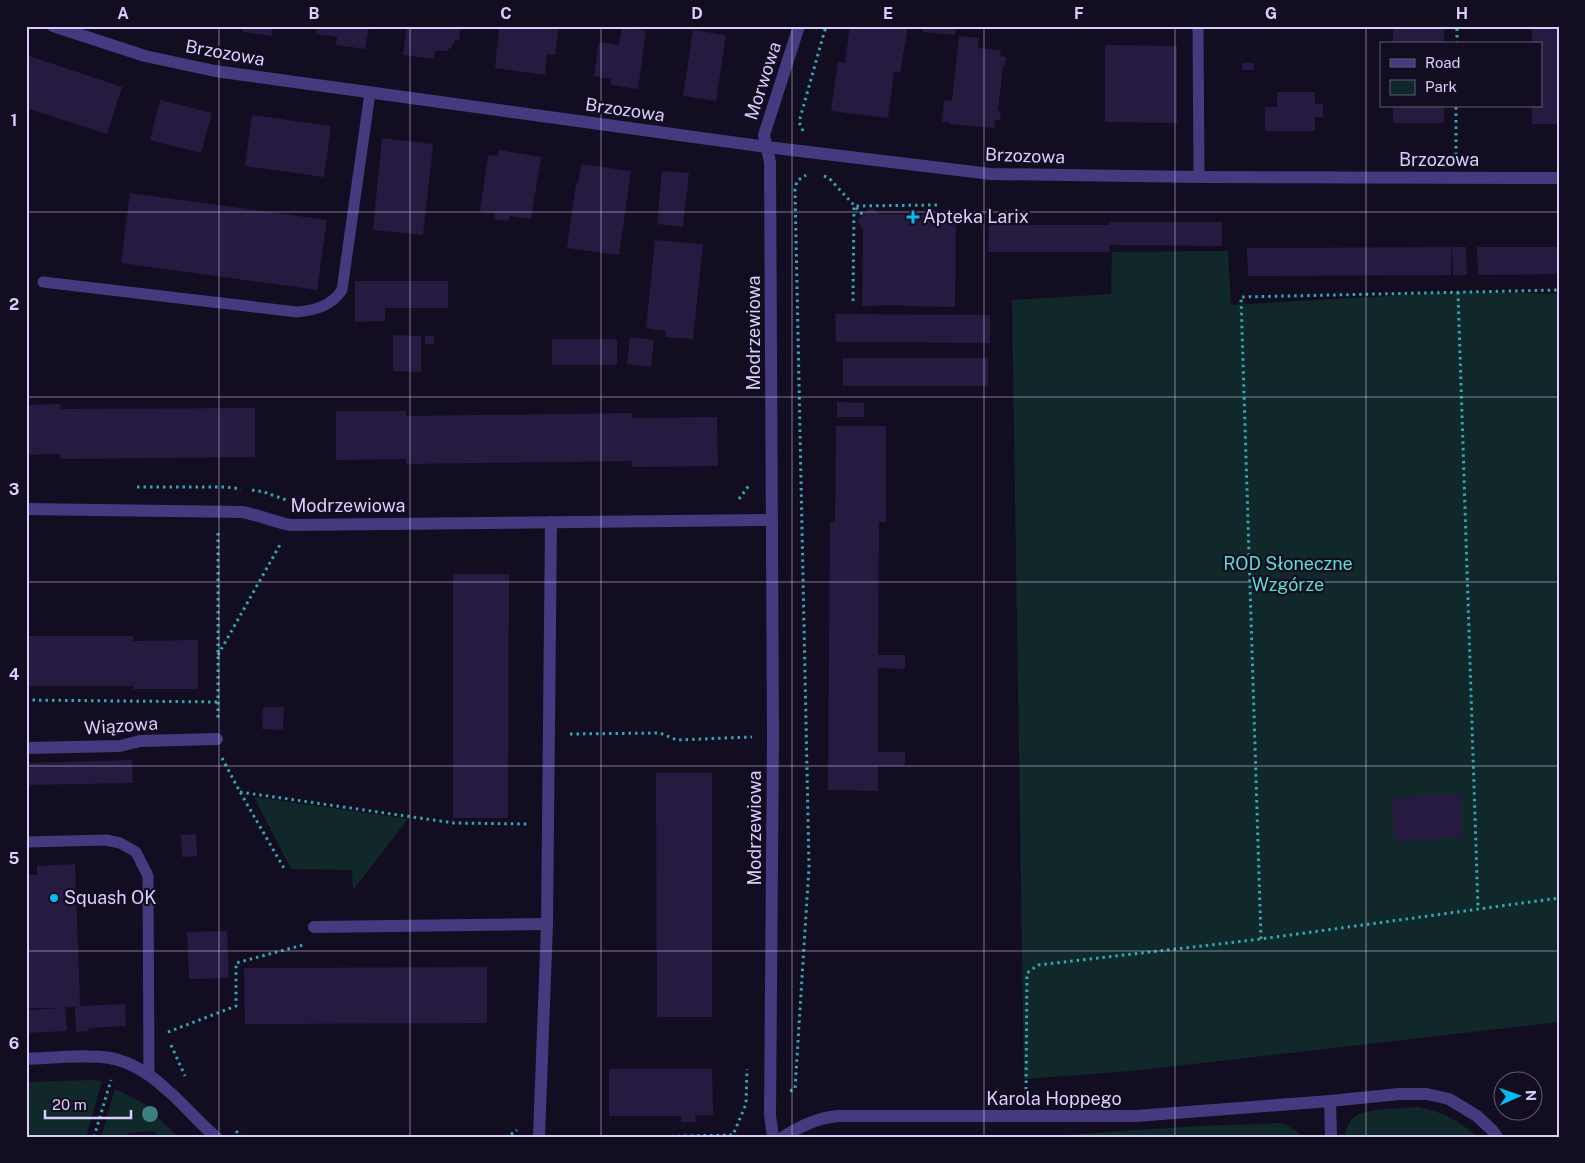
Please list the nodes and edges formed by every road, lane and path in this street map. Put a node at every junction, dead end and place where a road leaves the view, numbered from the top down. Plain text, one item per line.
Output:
1 (53, 26) edge
2 (799, 26) edge
3 (826, 26) edge
4 (1198, 26) edge
5 (1457, 26) edge
6 (1457, 42) edge
7 (370, 93) junction
8 (1456, 108) edge
9 (804, 132) dead end
10 (767, 147) junction
11 (1456, 155) dead end
12 (817, 173) dead end
13 (811, 174) dead end
14 (1199, 177) junction
15 (1559, 178) edge
16 (938, 205) dead end
17 (854, 206) junction
18 (863, 215) dead end
19 (43, 282) dead end
20 (1559, 290) edge
21 (1458, 292) junction
22 (853, 301) dead end
23 (131, 487) dead end
24 (294, 502) dead end
25 (26, 509) edge
26 (218, 512) junction
27 (772, 520) junction
28 (551, 522) junction
29 (291, 525) junction
30 (218, 656) junction
31 (26, 700) edge
32 (218, 702) junction
33 (549, 734) junction
34 (773, 736) junction
35 (218, 739) junction
36 (26, 748) edge
37 (240, 792) junction
38 (530, 824) dead end
39 (26, 842) edge
40 (285, 870) dead end
41 (1559, 898) edge
42 (1478, 909) junction
43 (547, 924) junction
44 (314, 927) dead end
45 (1261, 939) junction
46 (303, 945) dead end
47 (149, 1039) junction
48 (26, 1059) edge
49 (148, 1075) junction
50 (102, 1078) dead end
51 (110, 1080) junction
52 (117, 1083) dead end
53 (771, 1096) junction
54 (1330, 1101) junction
55 (1025, 1116) junction
56 (94, 1137) edge
57 (216, 1137) edge
58 (540, 1137) edge
59 (645, 1137) edge
60 (661, 1137) edge
61 (773, 1137) edge
62 (783, 1137) edge
63 (1331, 1137) edge
64 (1497, 1137) edge

1 - 7 street, Brzozowa
2 - 10 street, Morwowa
3 - 9 path
4 - 14 lane
5 - 6 path
7 - 10 street, Brzozowa
7 - 19 lane
8 - 11 path
10 - 14 street, Brzozowa
10 - 27 street, Modrzewiowa
12 - 17 path
13 - 53 path
14 - 15 street, Brzozowa
16 - 17 path
17 - 18 path
17 - 22 path
20 - 21 path
21 - 42 path
21 - 45 path
23 - 24 path
25 - 26 street, Modrzewiowa
26 - 29 street, Modrzewiowa
26 - 30 path
27 - 28 street, Modrzewiowa
27 - 34 street, Modrzewiowa
28 - 29 street, Modrzewiowa
28 - 33 street
29 - 30 path
30 - 32 path
31 - 32 path
32 - 35 path
33 - 34 path
33 - 43 street
34 - 53 street, Modrzewiowa
35 - 36 street, Wiązowa
35 - 37 path
37 - 38 path
37 - 40 path
39 - 47 lane
41 - 42 path
42 - 45 path
43 - 44 street
43 - 58 street
45 - 55 path
46 - 47 path
47 - 49 lane
48 - 49 street
49 - 57 street
50 - 51 path
51 - 52 path
51 - 56 path
53 - 60 path
53 - 61 street, Modrzewiowa
54 - 55 street, Karola Hoppego
54 - 63 street
54 - 64 street, Karola Hoppego
55 - 62 street, Karola Hoppego
59 - 60 path

